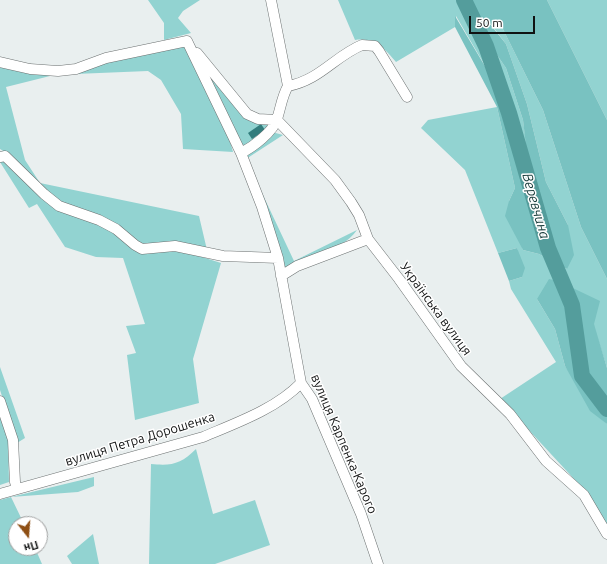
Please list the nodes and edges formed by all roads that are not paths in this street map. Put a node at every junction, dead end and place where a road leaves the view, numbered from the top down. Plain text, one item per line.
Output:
1 (271, 0) edge
2 (187, 41) junction
3 (0, 62) edge
4 (288, 86) junction
5 (407, 97) dead end
6 (277, 120) junction
7 (241, 153) junction
8 (0, 157) edge
9 (368, 239) junction
10 (278, 258) junction
11 (281, 276) junction
12 (301, 383) junction
13 (0, 401) edge
14 (17, 489) junction
15 (0, 494) edge
16 (607, 534) edge
17 (378, 564) edge

1 - 4 street
2 - 3 street
2 - 6 street
2 - 7 street, вулиця Карпенка-Карого
4 - 5 street
4 - 6 street
6 - 7 street
6 - 9 street, Українська вулиця
7 - 10 street, вулиця Карпенка-Карого
8 - 10 street
9 - 11 street
9 - 16 street, Українська вулиця
10 - 11 street, вулиця Карпенка-Карого
11 - 12 street, вулиця Карпенка-Карого
12 - 14 street, вулиця Петра Дорошенка
12 - 17 street, вулиця Карпенка-Карого
13 - 14 street
14 - 15 street, вулиця Петра Дорошенка

